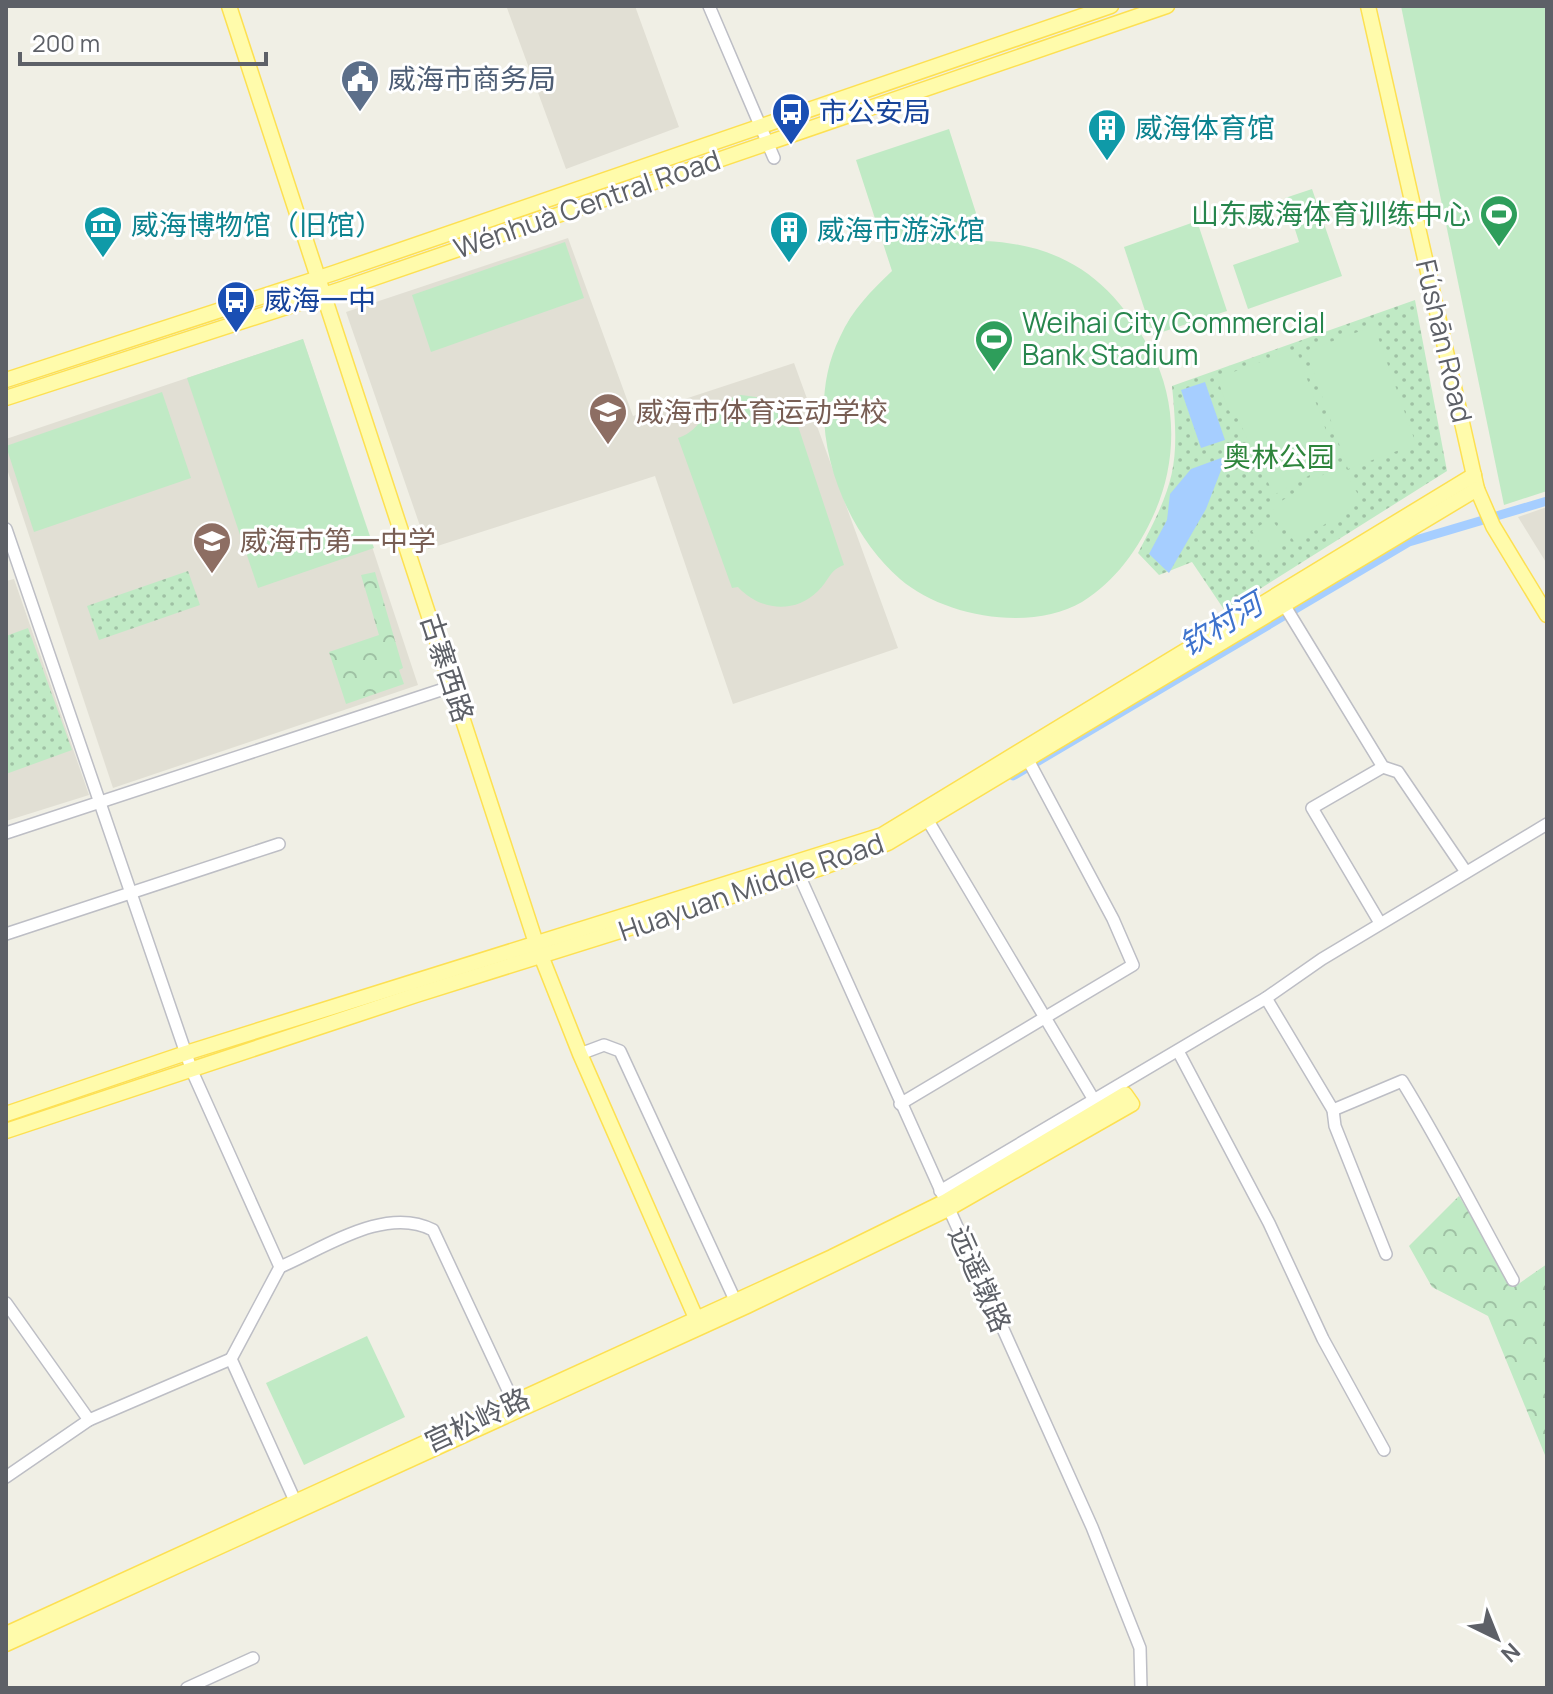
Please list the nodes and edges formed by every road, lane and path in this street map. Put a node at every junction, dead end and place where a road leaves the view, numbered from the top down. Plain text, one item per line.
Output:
1 (229, 6) edge
2 (709, 6) edge
3 (1111, 6) edge
4 (1167, 6) edge
5 (1365, 6) edge
6 (1376, 6) edge
7 (1374, 37) junction
8 (762, 124) junction
9 (768, 142) junction
10 (774, 158) dead end
11 (320, 277) junction
12 (325, 293) junction
13 (6, 380) edge
14 (6, 398) edge
15 (1476, 482) junction
16 (6, 529) edge
17 (1285, 606) junction
18 (1547, 615) edge
19 (453, 686) junction
20 (1030, 763) junction
21 (1383, 767) junction
22 (98, 805) junction
23 (927, 819) junction
24 (1547, 824) edge
25 (6, 833) edge
26 (279, 844) dead end
27 (1466, 872) junction
28 (799, 875) junction
29 (128, 894) junction
30 (1380, 923) junction
31 (6, 934) edge
32 (539, 950) junction
33 (1266, 998) junction
34 (1043, 1017) junction
35 (1178, 1051) junction
36 (186, 1053) junction
37 (580, 1054) junction
38 (192, 1071) junction
39 (1094, 1100) junction
40 (900, 1104) junction
41 (1333, 1110) junction
42 (6, 1114) edge
43 (6, 1131) edge
44 (945, 1200) junction
45 (1386, 1254) dead end
46 (280, 1267) junction
47 (1513, 1280) dead end
48 (735, 1300) junction
49 (6, 1303) edge
50 (696, 1318) junction
51 (231, 1359) junction
52 (514, 1403) junction
53 (89, 1420) junction
54 (1384, 1450) dead end
55 (6, 1477) edge
56 (296, 1503) junction
57 (6, 1634) edge
58 (6, 1644) edge
59 (253, 1658) dead end
60 (187, 1688) edge
61 (1141, 1688) edge

1 - 11 main road, 古寨西路
2 - 8 street
3 - 8 main road, Wénhuà Central Road
4 - 9 main road, Wénhuà Central Road
5 - 7 main road, Fúshān Road
6 - 7 main road
7 - 15 main road, Fúshān Road
8 - 9 street
8 - 11 main road, Wénhuà Central Road
9 - 10 street
9 - 12 main road, Wénhuà Central Road
11 - 12 main road, 古寨西路
11 - 13 main road, Wénhuà Central Road
12 - 14 main road, Wénhuà Central Road
12 - 19 main road, 古寨西路
15 - 17 main road, Huayuan Middle Road
15 - 18 main road, Fúshān Road
15 - 32 main road, Huayuan Middle Road
16 - 22 street
17 - 20 main road, Huayuan Middle Road
17 - 21 street
19 - 22 street
19 - 32 main road, 古寨西路
20 - 23 main road, Huayuan Middle Road
20 - 34 street
21 - 27 street
21 - 30 street
22 - 25 street
22 - 29 street
23 - 28 main road, Huayuan Middle Road
23 - 34 street
24 - 27 street
26 - 29 street
27 - 30 street
28 - 32 main road, Huayuan Middle Road
28 - 40 street, 远遥墩路
29 - 31 street
29 - 36 street
30 - 33 street
32 - 36 main road, Huayuan Middle Road
32 - 37 main road, 古寨西路
32 - 38 main road, Huayuan Middle Road
33 - 35 street
33 - 41 street
34 - 39 street
34 - 40 street
35 - 39 street
35 - 54 street
36 - 38 street
36 - 42 main road, Huayuan Middle Road
37 - 48 street
37 - 50 main road, 古寨西路
38 - 43 main road, Huayuan Middle Road
38 - 46 street
39 - 44 street
40 - 44 street, 远遥墩路
41 - 45 street
41 - 47 street
44 - 44 main road
44 - 48 main road, 宫松岭路
44 - 58 main road
44 - 61 street, 远遥墩路
46 - 51 street
46 - 52 street
48 - 50 main road, 宫松岭路
49 - 53 street
50 - 52 main road, 宫松岭路
51 - 53 street
51 - 56 street
52 - 56 main road, 宫松岭路
53 - 55 street
56 - 57 main road, 宫松岭路
59 - 60 street

